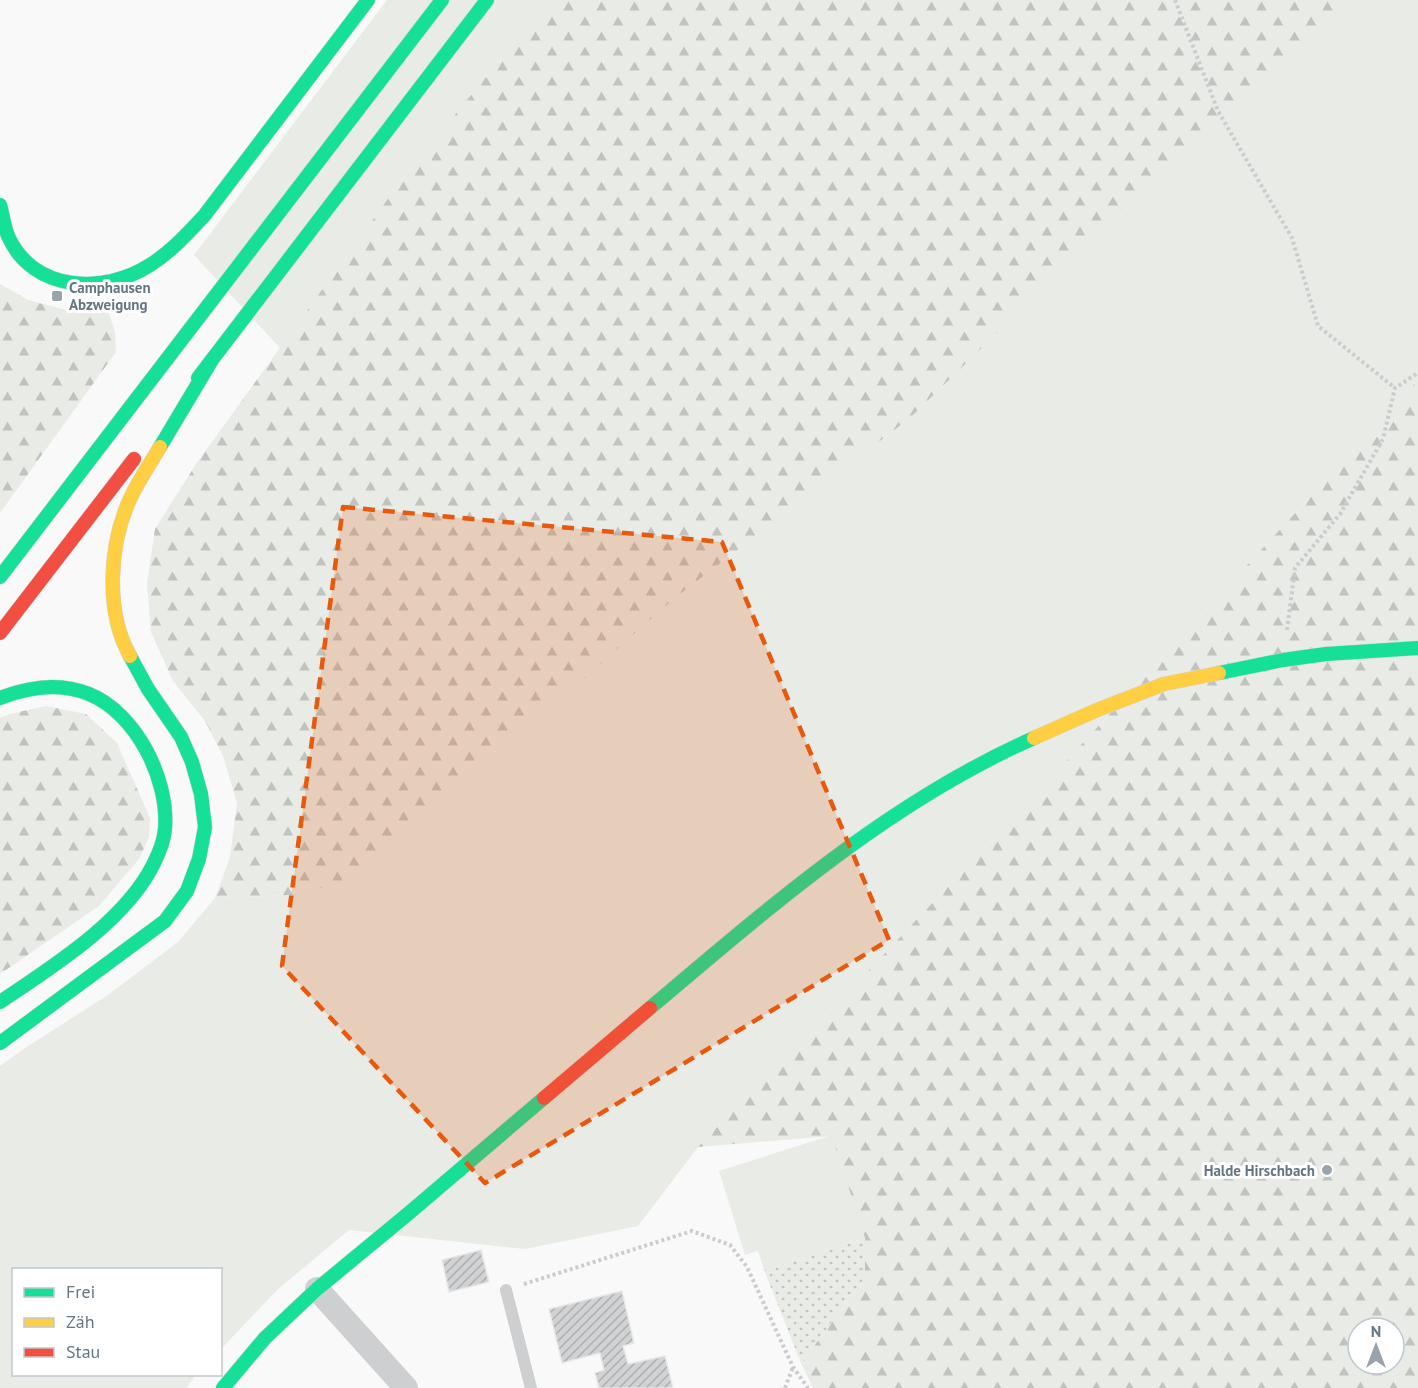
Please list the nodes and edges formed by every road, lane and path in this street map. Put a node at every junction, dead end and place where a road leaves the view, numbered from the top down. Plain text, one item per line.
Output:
1 (368, 0) edge
2 (442, 0) edge
3 (487, 0) edge
4 (1175, 0) edge
5 (0, 205) edge
6 (212, 360) junction
7 (1418, 373) edge
8 (1395, 388) junction
9 (0, 577) edge
10 (0, 633) edge
11 (1418, 648) edge
12 (1284, 660) junction
13 (0, 698) edge
14 (0, 1002) edge
15 (0, 1043) edge
16 (317, 1289) junction
17 (506, 1290) joint
18 (793, 1367) junction
19 (223, 1388) edge
20 (406, 1388) edge
21 (531, 1388) edge
22 (785, 1388) edge
23 (808, 1388) edge

1 - 5 main road
2 - 9 main road
3 - 6 main road
4 - 8 path
6 - 10 main road
6 - 15 main road
7 - 8 path
8 - 12 path
11 - 12 main road
12 - 16 main road
13 - 14 main road
16 - 19 main road
16 - 20 street
17 - 18 path
17 - 21 lane
18 - 22 path
18 - 23 path

